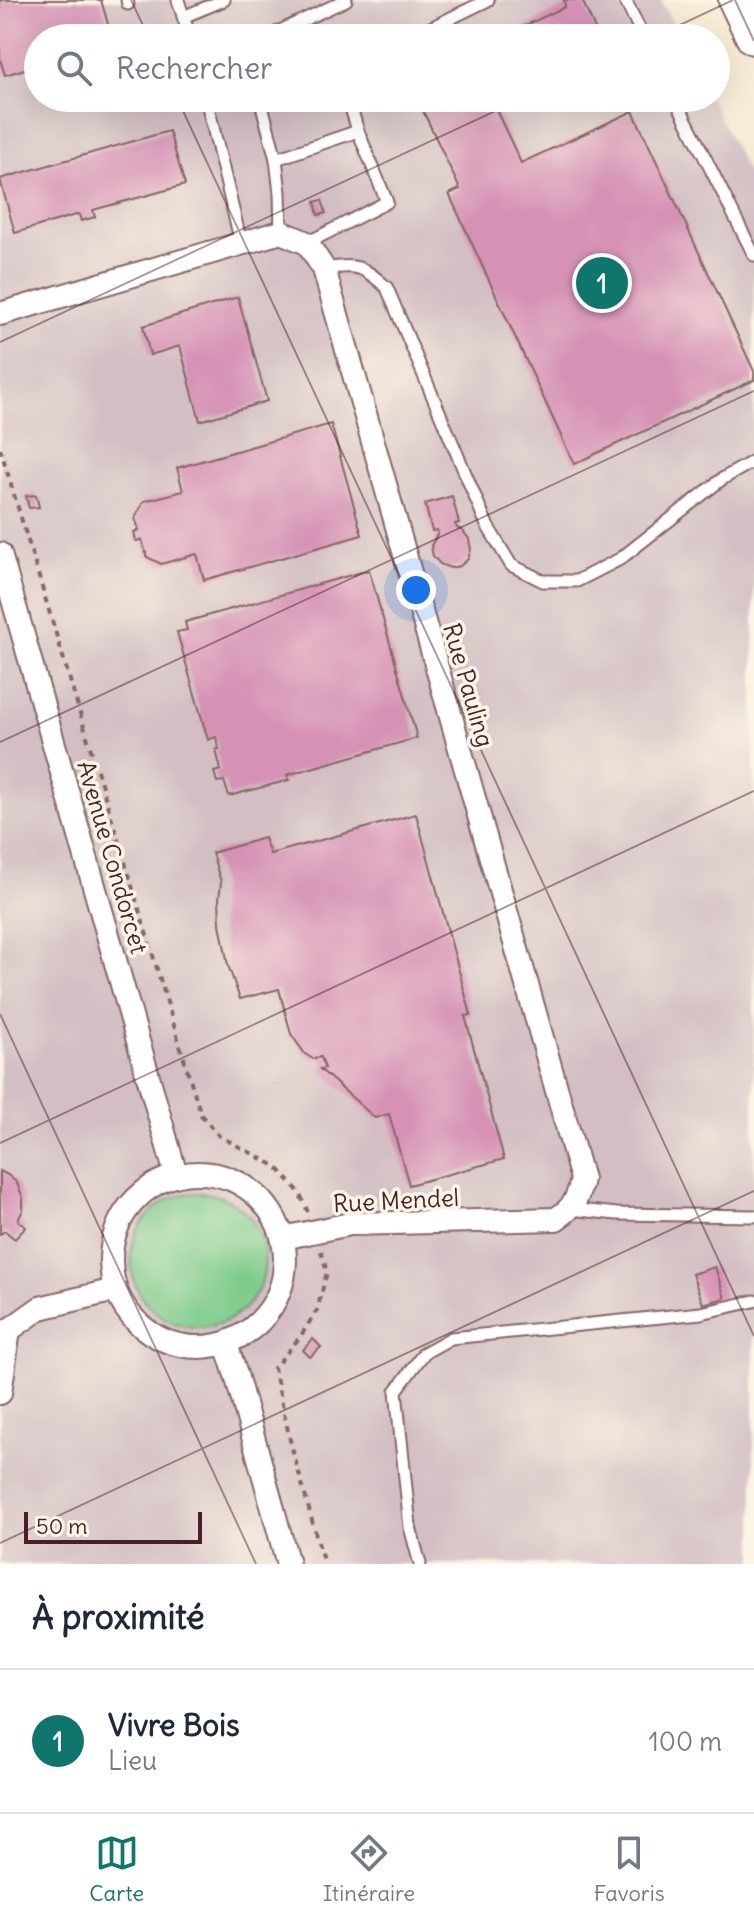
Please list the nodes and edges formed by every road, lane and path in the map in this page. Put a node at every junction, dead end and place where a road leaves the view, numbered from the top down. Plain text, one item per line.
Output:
1 (178, 0) edge
2 (224, 0) edge
3 (346, 0) edge
4 (488, 0) edge
5 (625, 0) edge
6 (737, 0) edge
7 (183, 17) junction
8 (185, 24) edge
9 (295, 24) edge
10 (439, 24) edge
11 (637, 24) edge
12 (754, 36) edge
13 (209, 112) edge
14 (267, 112) edge
15 (352, 112) edge
16 (682, 112) edge
17 (358, 131) junction
18 (276, 159) junction
19 (281, 232) junction
20 (241, 243) junction
21 (307, 243) junction
22 (754, 255) edge
23 (324, 269) junction
24 (0, 314) edge
25 (0, 448) edge
26 (754, 461) edge
27 (0, 554) edge
28 (176, 1175) junction
29 (570, 1209) junction
30 (754, 1216) edge
31 (316, 1232) junction
32 (283, 1238) junction
33 (115, 1290) junction
34 (754, 1301) edge
35 (4, 1330) edge
36 (226, 1344) junction
37 (0, 1393) edge
38 (288, 1564) edge
39 (324, 1564) edge
40 (420, 1564) edge

1 - 7 lane
2 - 7 lane
3 - 9 lane
4 - 10 lane
5 - 11 lane
6 - 12 highway
7 - 8 lane
13 - 20 lane
14 - 18 lane
15 - 17 lane
16 - 22 lane
17 - 18 lane
17 - 21 lane
18 - 19 lane
19 - 20 street
19 - 21 street
20 - 24 street
21 - 23 street, Rue Pauling
23 - 26 lane
23 - 29 street, Rue Pauling
25 - 31 path
27 - 28 street, Avenue Condorcet
28 - 32 street
28 - 33 street
29 - 30 lane
29 - 31 street, Rue Mendel
31 - 32 street, Rue Mendel
31 - 39 path
32 - 36 street
33 - 35 street
33 - 36 street
34 - 40 lane
35 - 37 street
36 - 38 street

